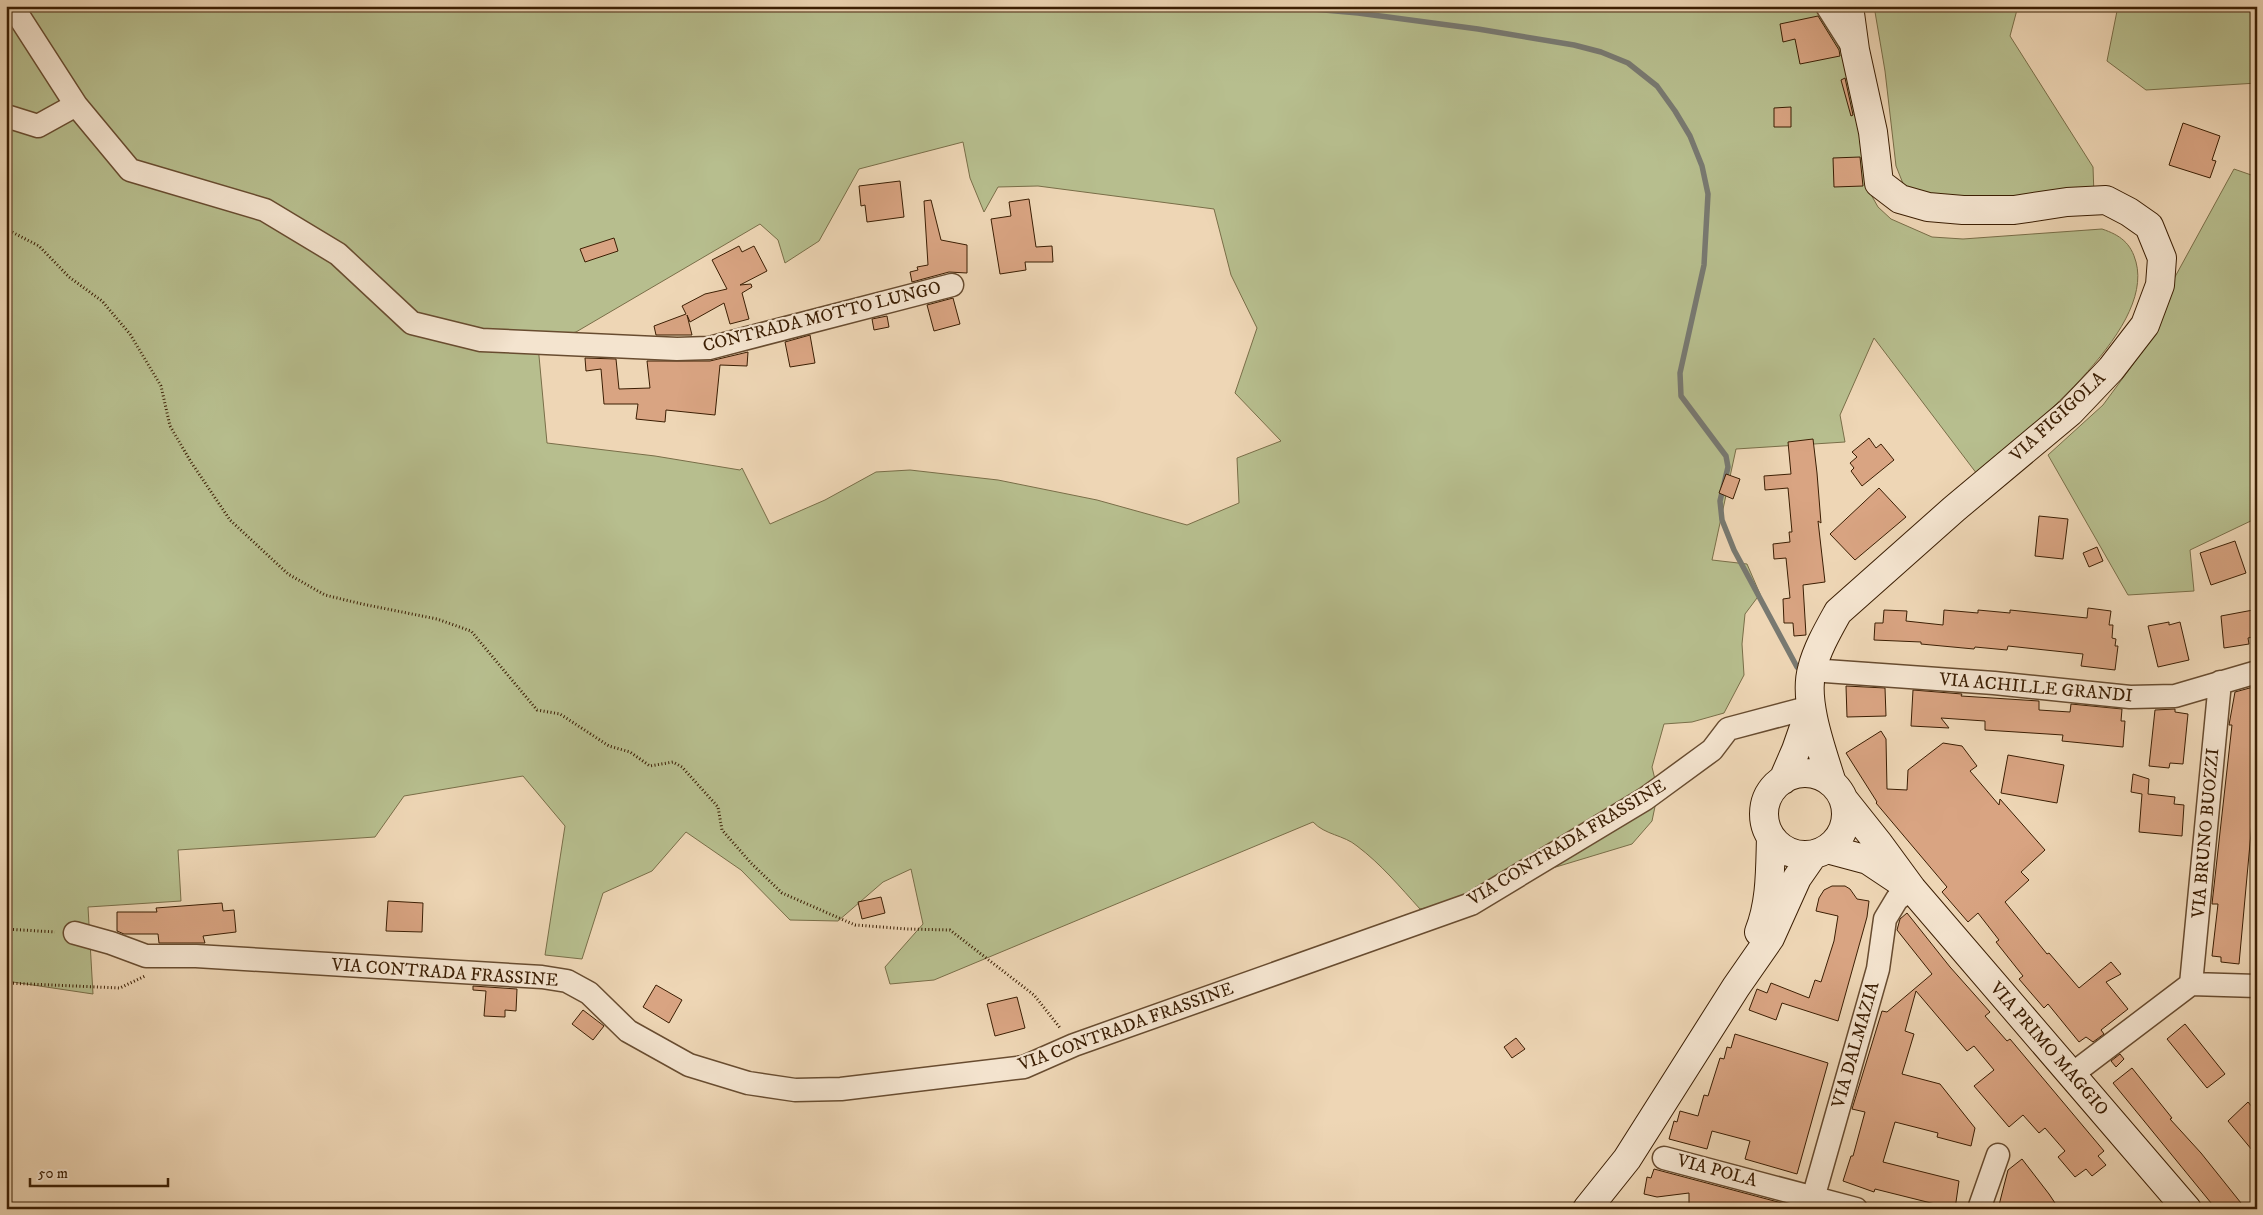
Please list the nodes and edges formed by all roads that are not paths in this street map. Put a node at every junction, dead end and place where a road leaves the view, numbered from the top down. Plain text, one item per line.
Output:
1 (15, 6) edge
2 (1827, 6) edge
3 (1849, 6) edge
4 (1856, 50) junction
5 (76, 105) junction
6 (6, 116) edge
7 (952, 285) dead end
8 (1811, 670) junction
9 (2257, 672) edge
10 (2220, 682) junction
11 (1811, 707) junction
12 (1783, 780) junction
13 (1838, 792) junction
14 (1771, 837) junction
15 (1820, 852) junction
16 (1872, 863) junction
17 (1912, 889) junction
18 (1885, 919) junction
19 (75, 933) road end
20 (2191, 984) junction
21 (2257, 986) edge
22 (1736, 987) junction
23 (2071, 1075) junction
24 (1998, 1155) dead end
25 (1664, 1158) dead end
26 (1812, 1203) edge
27 (1587, 1209) edge
28 (1856, 1209) edge
29 (1979, 1209) edge
30 (2187, 1209) edge

1 - 5 street, CONTRADA MOTTO LUNGO
2 - 4 street
3 - 4 street, VIA FIGIGOLA
4 - 8 street, VIA FIGIGOLA
5 - 6 street
5 - 7 street, CONTRADA MOTTO LUNGO
8 - 10 street, VIA ACHILLE GRANDI
8 - 11 street, VIA FIGIGOLA
9 - 10 street, VIA ACHILLE GRANDI
10 - 20 street, VIA BRUNO BUOZZI
11 - 12 street
11 - 13 street
11 - 19 street, VIA CONTRADA FRASSINE
12 - 13 street
12 - 14 street
13 - 15 street
13 - 17 street, VIA PRIMO MAGGIO
14 - 15 street
14 - 22 street
15 - 16 street, VIA PRIMO MAGGIO
15 - 22 street
16 - 17 street, VIA PRIMO MAGGIO
16 - 18 street
17 - 18 street, VIA DALMAZIA
17 - 23 street, VIA PRIMO MAGGIO
18 - 26 street, VIA DALMAZIA
20 - 21 street
20 - 23 street
22 - 27 street
23 - 30 street, VIA PRIMO MAGGIO
24 - 29 street
25 - 26 street, VIA POLA
26 - 28 street, VIA POLA

